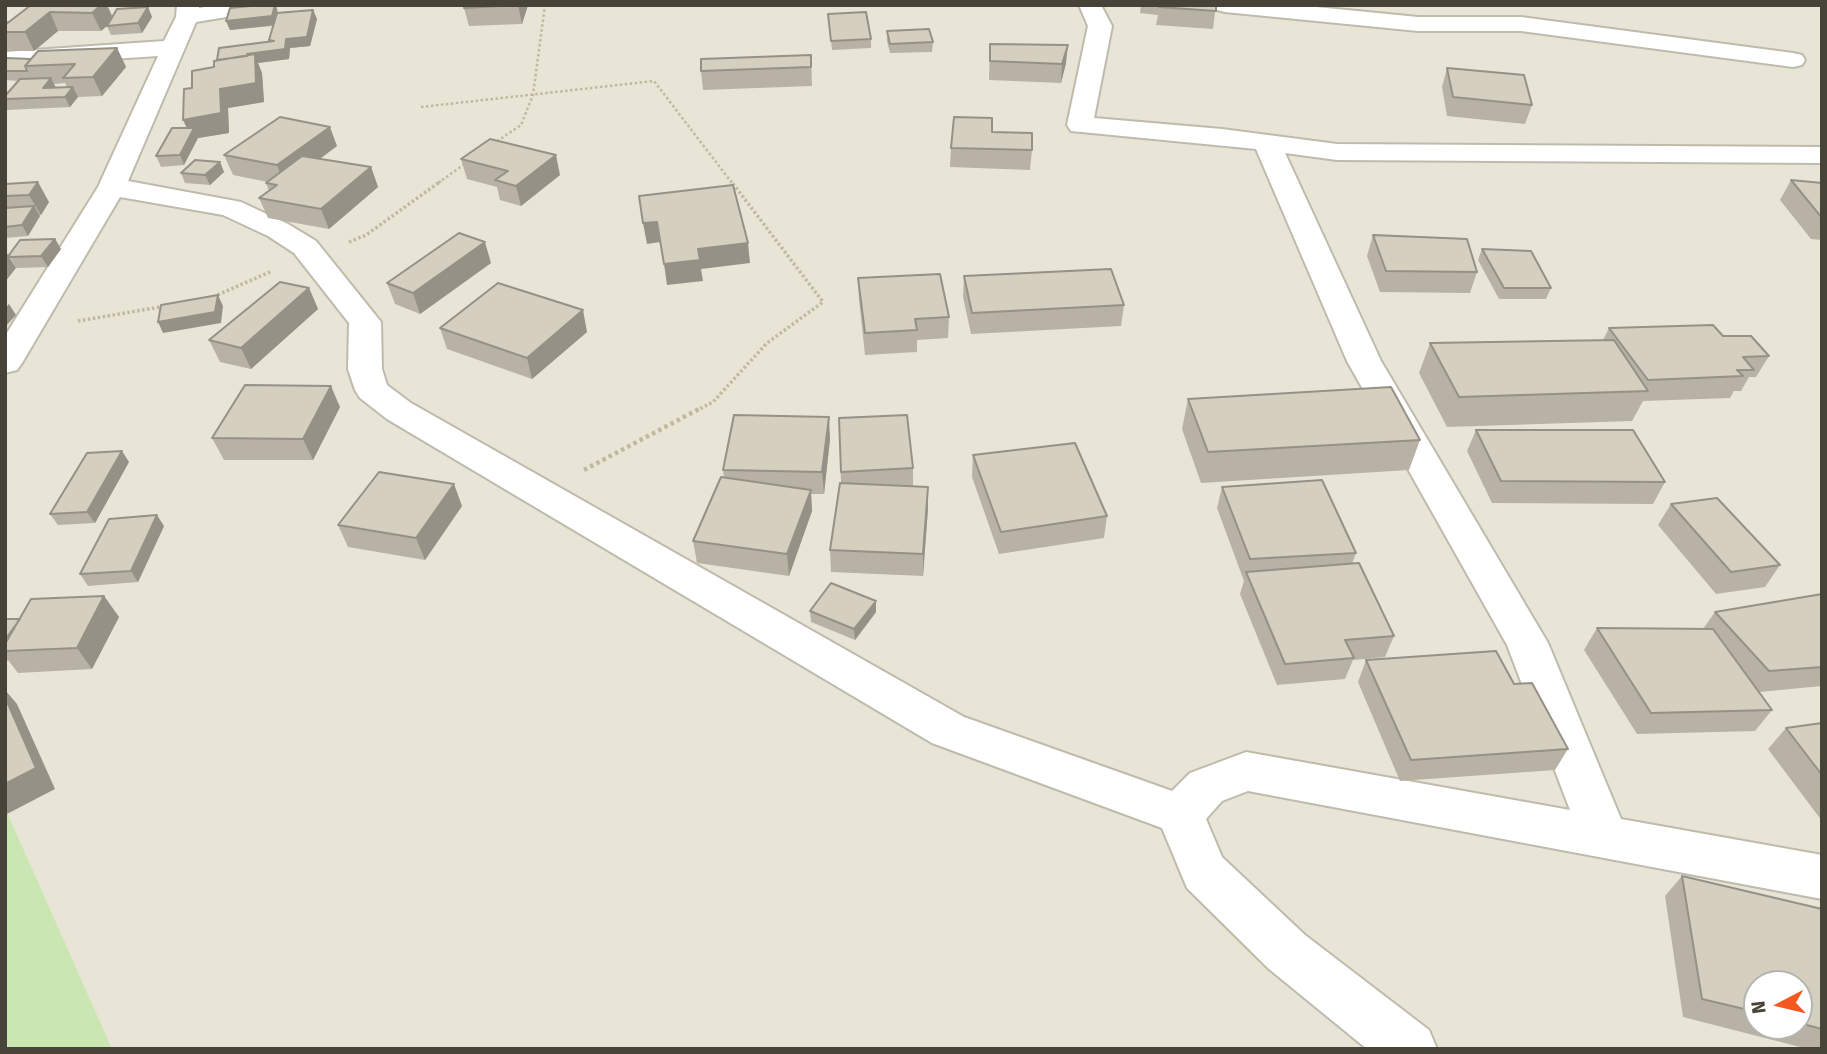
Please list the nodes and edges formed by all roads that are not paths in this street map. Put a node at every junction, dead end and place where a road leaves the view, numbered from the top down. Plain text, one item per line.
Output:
1 (257, 5) edge
2 (1090, 5) edge
3 (1225, 5) edge
4 (188, 11) edge
5 (173, 48) junction
6 (5, 59) edge
7 (1793, 60) dead end
8 (1267, 143) junction
9 (1822, 155) edge
10 (112, 187) junction
11 (5, 363) edge
12 (1180, 814) junction
13 (1605, 837) junction
14 (1822, 877) edge
15 (1410, 1049) edge

1 - 4 street
2 - 8 street
3 - 7 street
4 - 5 street
5 - 6 street
5 - 10 street
8 - 9 street
8 - 13 street
10 - 11 street
10 - 12 street
12 - 13 street
12 - 15 street
13 - 14 street

